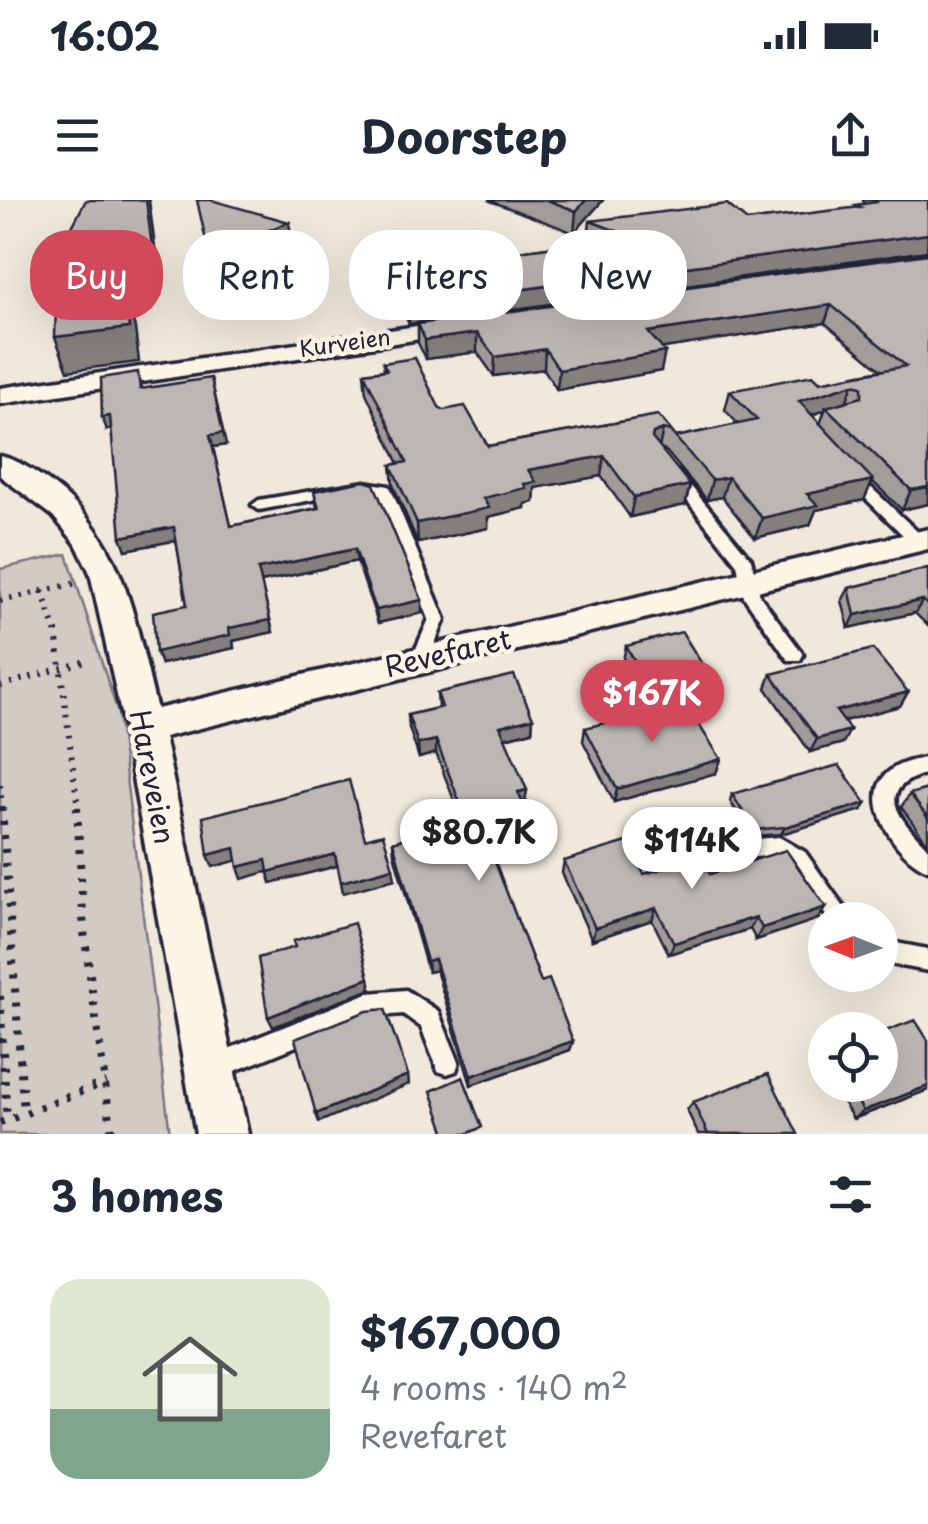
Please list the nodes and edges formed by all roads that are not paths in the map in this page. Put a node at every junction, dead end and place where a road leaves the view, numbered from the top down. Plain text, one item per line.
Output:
1 (484, 323) edge
2 (0, 396) edge
3 (658, 456) edge
4 (0, 464) edge
5 (845, 469) edge
6 (259, 505) dead end
7 (923, 540) edge
8 (746, 582) junction
9 (794, 655) dead end
10 (420, 660) junction
11 (143, 727) junction
12 (928, 765) edge
13 (699, 854) edge
14 (928, 861) edge
15 (829, 902) edge
16 (898, 954) edge
17 (928, 960) edge
18 (447, 1062) dead end
19 (210, 1070) junction
20 (222, 1134) edge

1 - 2 street, Kurveien
3 - 8 lane
4 - 11 street, Hareveien
5 - 7 lane
6 - 10 lane
7 - 8 street, Revefaret
8 - 9 lane
8 - 10 street, Revefaret
10 - 11 street, Revefaret
11 - 19 street, Hareveien
12 - 14 lane
13 - 15 lane
16 - 17 lane
18 - 19 lane
19 - 20 street, Hareveien

